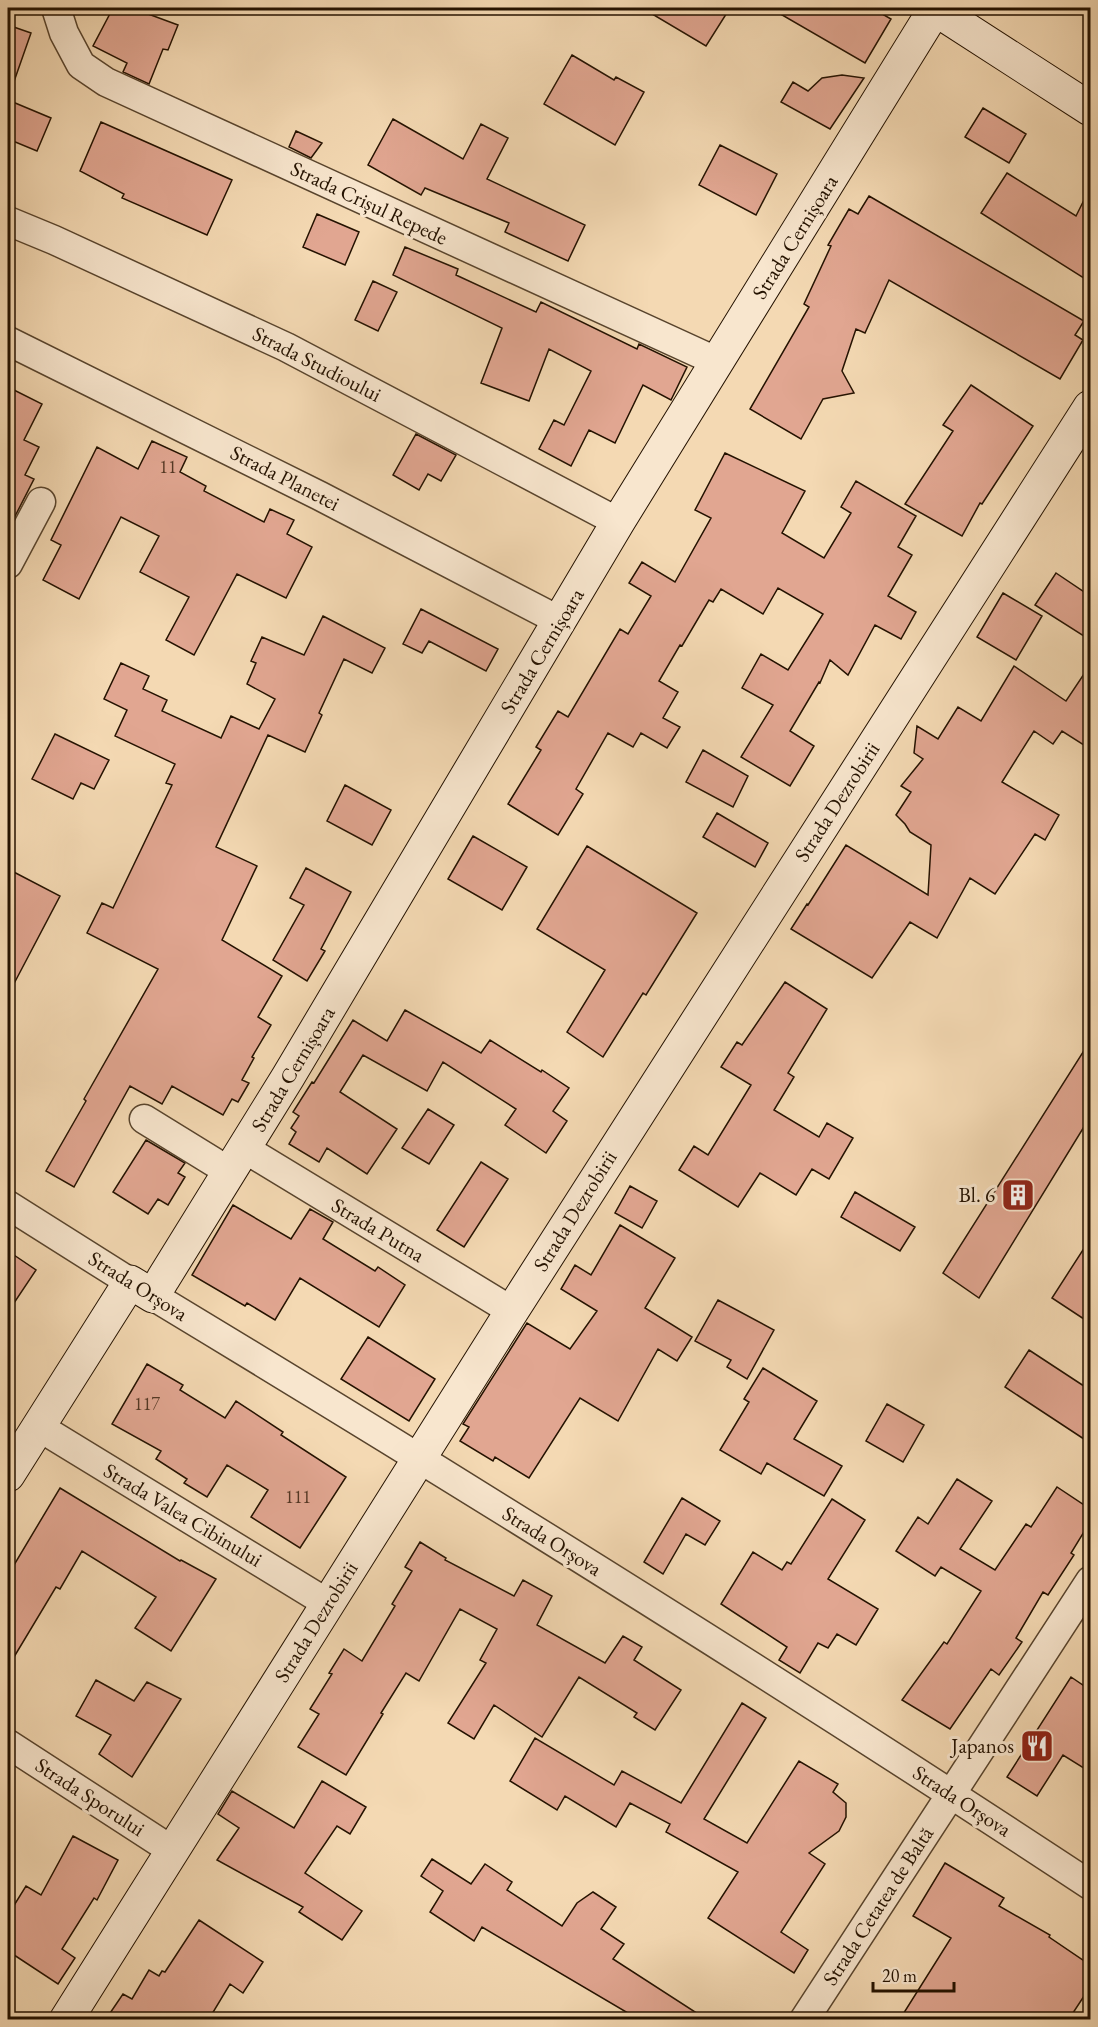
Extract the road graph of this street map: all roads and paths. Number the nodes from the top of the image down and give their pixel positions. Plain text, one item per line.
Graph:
1 (56, 8) edge
2 (934, 8) edge
3 (1090, 109) edge
4 (8, 221) edge
5 (8, 340) edge
6 (718, 362) junction
7 (1090, 407) edge
8 (41, 502) dead end
9 (618, 522) junction
10 (8, 564) edge
11 (560, 621) junction
12 (144, 1119) dead end
13 (237, 1160) junction
14 (8, 1205) edge
15 (141, 1289) junction
16 (512, 1311) junction
17 (39, 1427) junction
18 (419, 1459) junction
19 (8, 1475) edge
20 (1090, 1581) edge
21 (327, 1603) junction
22 (8, 1744) edge
23 (951, 1794) junction
24 (172, 1851) junction
25 (1090, 1885) edge
26 (66, 2019) edge
27 (804, 2019) edge

1 - 6 street, Strada Crișul Repede
2 - 3 street
2 - 6 street, Strada Cernișoara
4 - 9 street, Strada Studioului
5 - 11 street, Strada Planetei
6 - 9 street, Strada Cernișoara
7 - 16 street, Strada Dezrobirii
8 - 10 street
9 - 11 street, Strada Cernișoara
11 - 13 street, Strada Cernișoara
12 - 13 street, Strada Putna
13 - 15 street, Strada Cernișoara
13 - 16 street, Strada Putna
14 - 15 street, Strada Orșova
15 - 17 street, Strada Cernișoara
15 - 18 street, Strada Orșova
16 - 18 street, Strada Dezrobirii
17 - 19 street, Strada Cernișoara
17 - 21 street, Strada Valea Cibinului
18 - 21 street, Strada Dezrobirii
18 - 23 street, Strada Orșova
20 - 23 street, Strada Cetatea de Baltă
21 - 24 street, Strada Dezrobirii
22 - 24 street, Strada Sporului
23 - 25 street, Strada Orșova
23 - 27 street, Strada Cetatea de Baltă
24 - 26 street, Strada Dezrobirii

